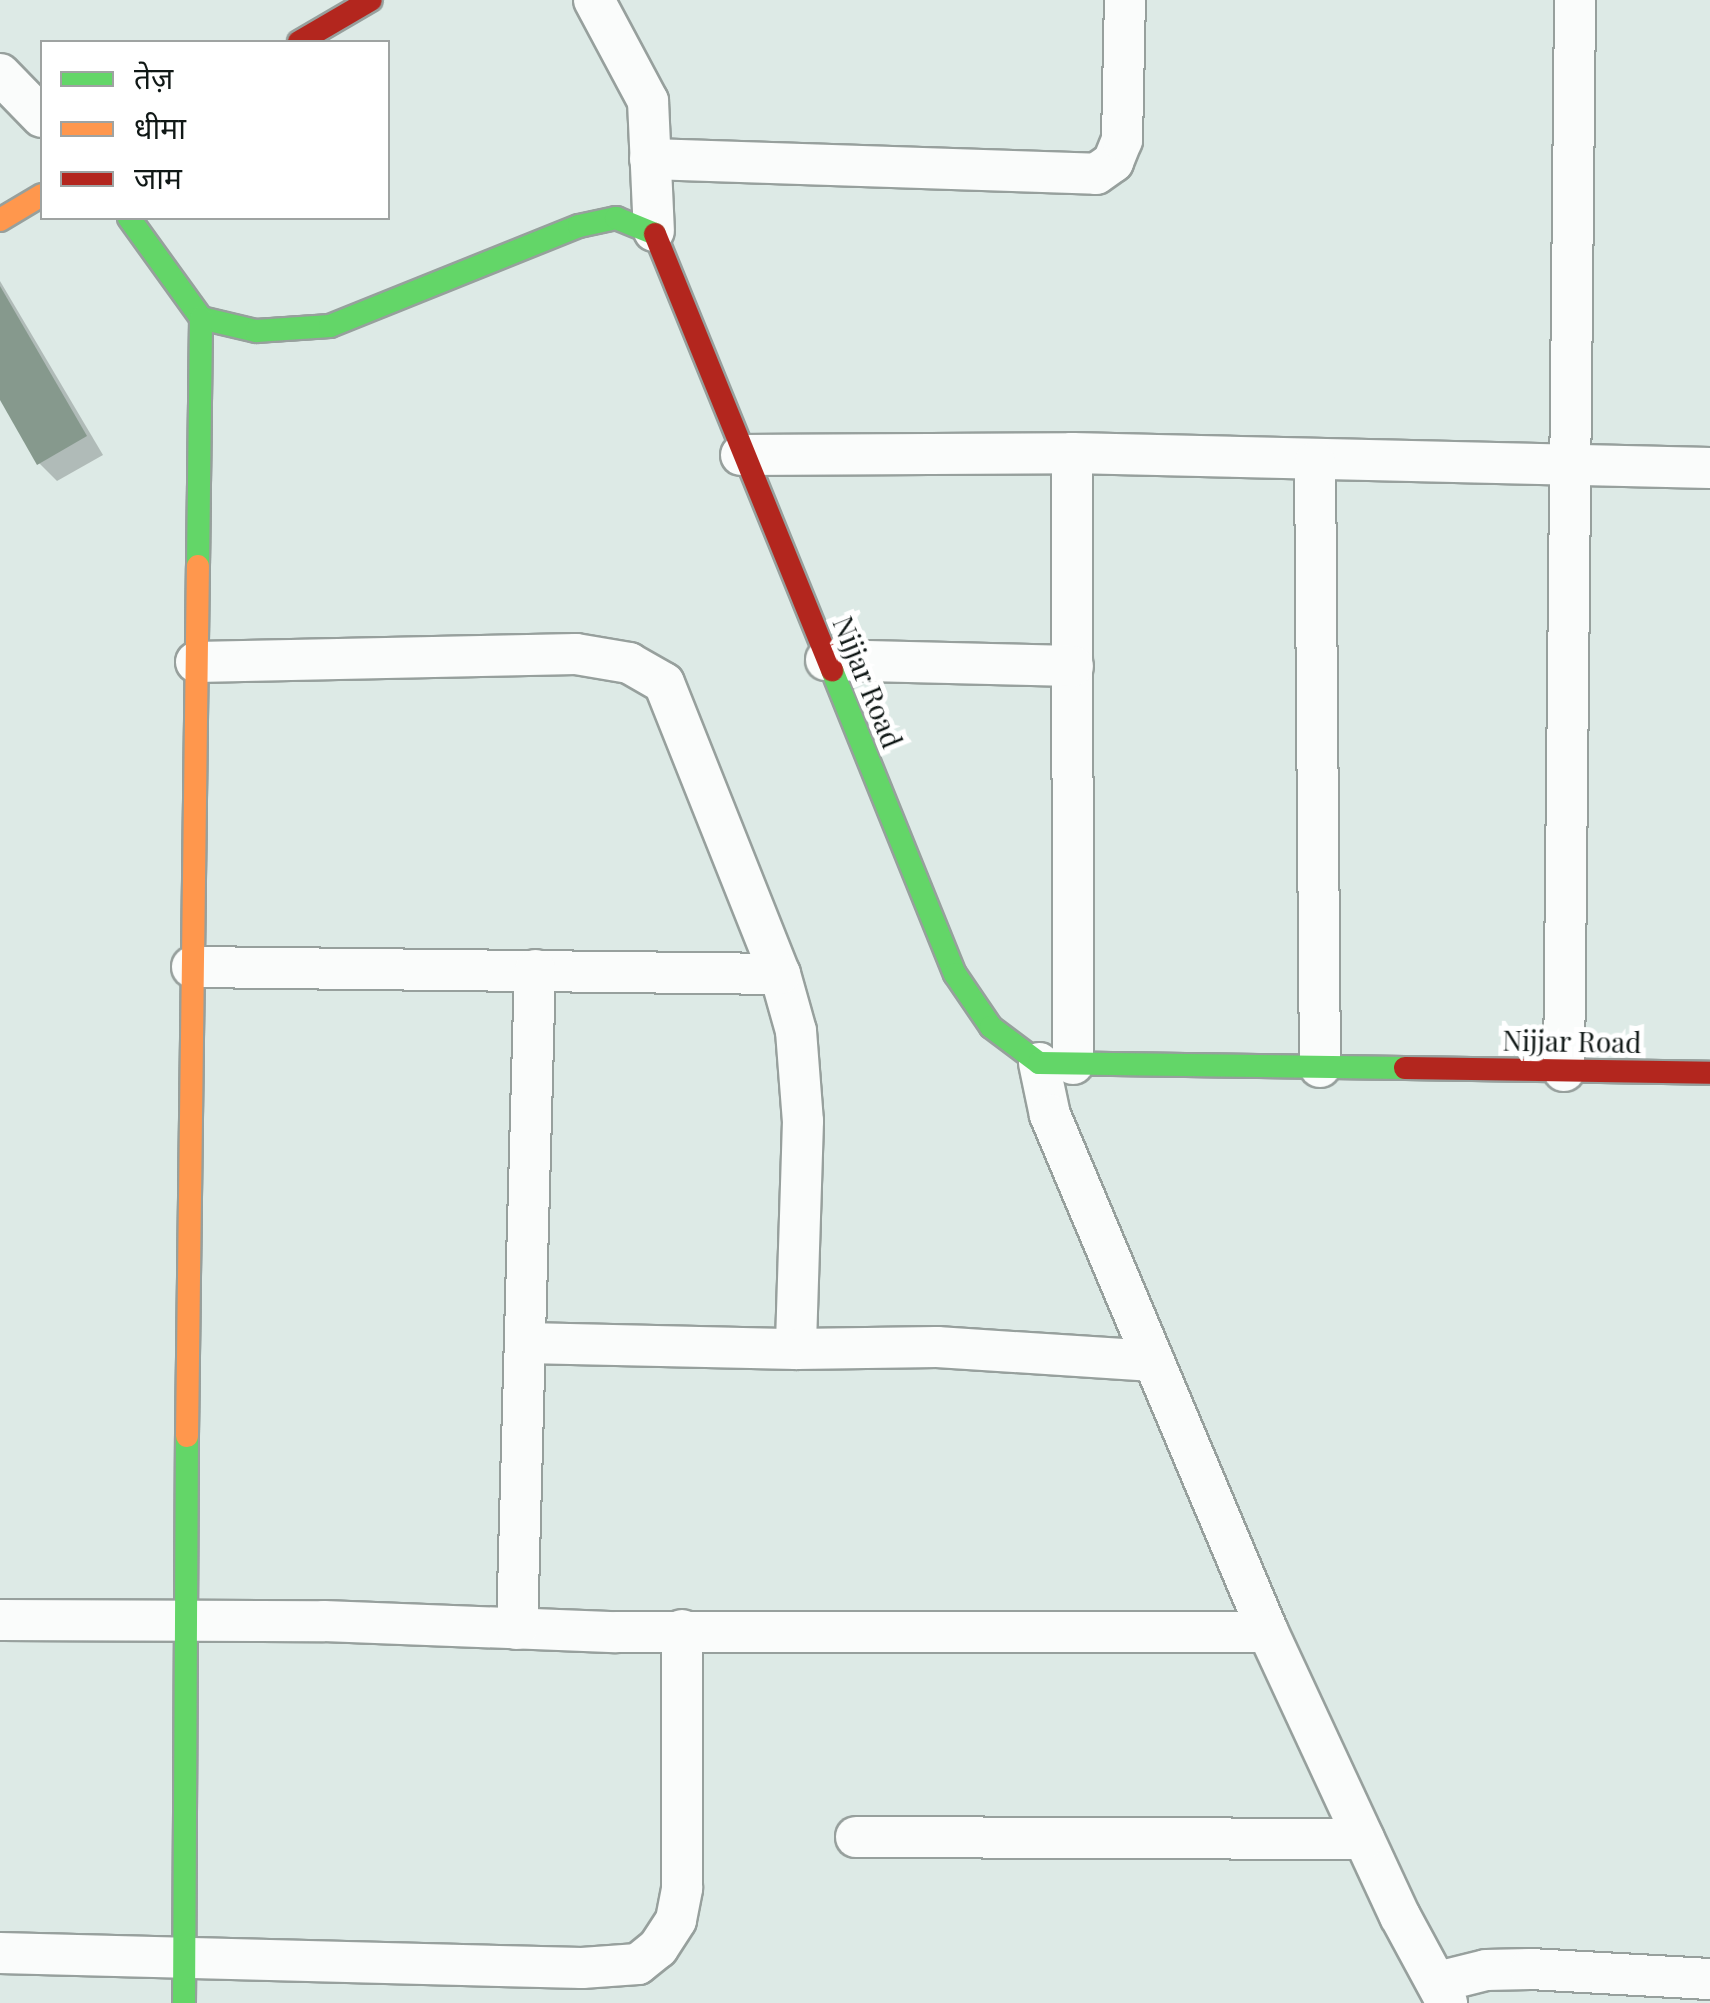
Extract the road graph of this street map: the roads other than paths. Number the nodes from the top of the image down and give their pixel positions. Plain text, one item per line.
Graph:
1 (370, 0) edge
2 (594, 0) edge
3 (1124, 0) edge
4 (1575, 0) edge
5 (303, 40) edge
6 (0, 74) edge
7 (40, 115) edge
8 (650, 159) junction
9 (40, 196) edge
10 (0, 220) edge
11 (130, 220) edge
12 (654, 231) junction
13 (201, 318) junction
14 (1072, 453) junction
15 (741, 455) junction
16 (1314, 462) junction
17 (1570, 466) junction
18 (1710, 468) edge
19 (826, 660) junction
20 (196, 662) junction
21 (1073, 666) junction
22 (192, 966) junction
23 (535, 970) junction
24 (780, 974) junction
25 (1056, 1064) junction
26 (1320, 1067) junction
27 (1564, 1071) junction
28 (1710, 1073) edge
29 (526, 1343) junction
30 (796, 1349) junction
31 (1154, 1361) junction
32 (0, 1620) edge
33 (186, 1621) junction
34 (517, 1628) junction
35 (682, 1630) junction
36 (1268, 1632) junction
37 (856, 1837) dead end
38 (1364, 1839) junction
39 (0, 1954) edge
40 (184, 1957) junction
41 (1710, 1979) edge
42 (1442, 1993) edge
43 (184, 2003) edge

1 - 5 street
2 - 8 street
3 - 8 street
4 - 17 street
6 - 7 street
8 - 12 street
9 - 10 street
11 - 13 street
12 - 13 street
12 - 15 street, Nijjar Road
13 - 20 street
14 - 15 street
14 - 16 street
14 - 21 street
15 - 19 street, Nijjar Road
16 - 17 street
16 - 26 street
17 - 18 street
17 - 27 street
19 - 21 street
19 - 25 street, Nijjar Road
20 - 22 street
20 - 24 street
21 - 25 street
22 - 23 street
22 - 33 street
23 - 24 street
23 - 29 street
24 - 30 street
25 - 26 street, Nijjar Road
25 - 31 street
26 - 27 street, Nijjar Road
27 - 28 street, Nijjar Road
29 - 30 street
29 - 34 street
30 - 31 street
31 - 36 street
32 - 33 street
33 - 34 street
33 - 40 street
34 - 35 street
35 - 36 street
35 - 40 street
36 - 38 street
37 - 38 street
38 - 42 street
39 - 40 street
40 - 43 street
41 - 42 street

